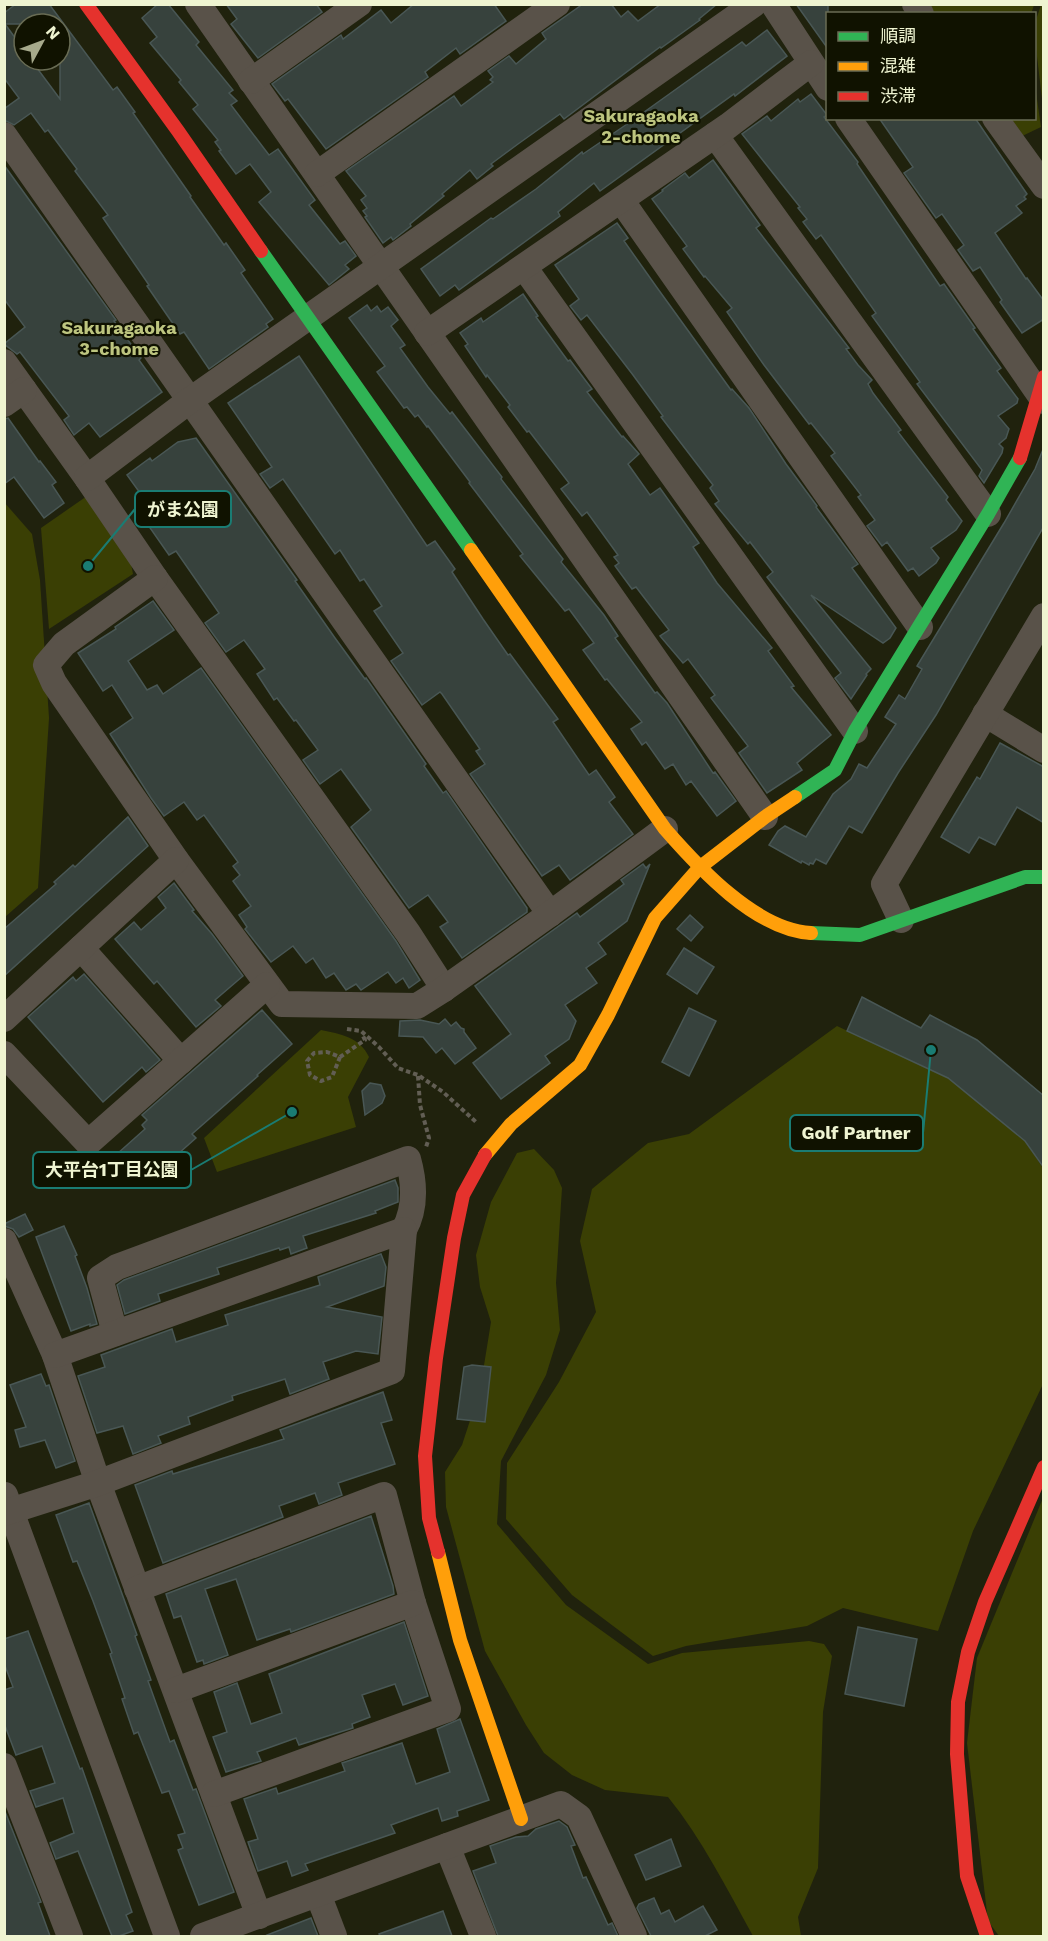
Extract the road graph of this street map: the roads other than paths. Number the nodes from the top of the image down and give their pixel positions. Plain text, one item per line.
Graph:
1 (86, 4) edge
2 (198, 4) edge
3 (358, 4) edge
4 (557, 4) edge
5 (754, 4) edge
6 (773, 4) edge
7 (810, 63) junction
8 (251, 81) junction
9 (826, 85) edge
10 (849, 120) edge
11 (996, 120) edge
12 (4, 135) edge
13 (715, 135) junction
14 (317, 174) junction
15 (1044, 186) edge
16 (621, 200) junction
17 (381, 266) junction
18 (524, 267) junction
19 (307, 318) junction
20 (427, 333) junction
21 (4, 362) edge
22 (1042, 391) edge
23 (14, 397) edge
24 (189, 401) junction
25 (87, 478) junction
26 (988, 514) junction
27 (155, 578) junction
28 (1044, 616) edge
29 (920, 627) junction
30 (985, 714) junction
31 (855, 731) junction
32 (1044, 750) edge
33 (765, 817) junction
34 (665, 829) junction
35 (176, 860) junction
36 (699, 868) junction
37 (1044, 877) edge
38 (550, 914) junction
39 (901, 920) junction
40 (81, 948) junction
41 (267, 985) junction
42 (444, 989) junction
43 (4, 1019) edge
44 (4, 1054) edge
45 (181, 1061) junction
46 (404, 1230) junction
47 (4, 1241) edge
48 (115, 1333) junction
49 (55, 1354) junction
50 (1044, 1467) edge
51 (98, 1483) junction
52 (6, 1506) edge
53 (137, 1588) junction
54 (413, 1603) junction
55 (176, 1690) junction
56 (4, 1766) edge
57 (214, 1794) junction
58 (520, 1819) junction
59 (447, 1846) junction
60 (318, 1894) junction
61 (260, 1916) junction
62 (70, 1936) edge
63 (167, 1936) edge
64 (203, 1936) edge
65 (334, 1936) edge
66 (483, 1936) edge
67 (634, 1936) edge
68 (987, 1936) edge

1 - 19 street
2 - 8 street
3 - 8 street
4 - 14 street
5 - 17 street
6 - 7 street
7 - 9 street
7 - 13 street
8 - 14 street
10 - 22 street
11 - 15 street
12 - 24 street
13 - 16 street
13 - 26 street
14 - 17 street
16 - 18 street
16 - 29 street
17 - 19 street
17 - 20 street
18 - 20 street
18 - 31 street
19 - 24 street
19 - 34 street
20 - 33 street
21 - 23 street
22 - 26 street
23 - 25 street
24 - 25 street
24 - 38 street
25 - 27 street
26 - 29 street
27 - 35 street
27 - 42 street
28 - 30 street
29 - 31 street
30 - 32 street
30 - 39 street
31 - 33 street
33 - 36 street
34 - 36 street
34 - 38 street
35 - 40 street
35 - 41 street
36 - 39 street
36 - 58 street
37 - 39 street
38 - 42 street
40 - 43 street
40 - 45 street
41 - 42 street
41 - 45 street
44 - 45 street
46 - 48 street
46 - 48 street
46 - 51 street
47 - 49 street
48 - 49 street
49 - 51 street
50 - 68 street
51 - 52 street
51 - 53 street
52 - 63 street
53 - 54 street
53 - 55 street
54 - 55 street
54 - 57 street
55 - 57 street
56 - 62 street
57 - 61 street
58 - 59 street
58 - 67 street
59 - 60 street
59 - 66 street
60 - 61 street
60 - 65 street
61 - 64 street

